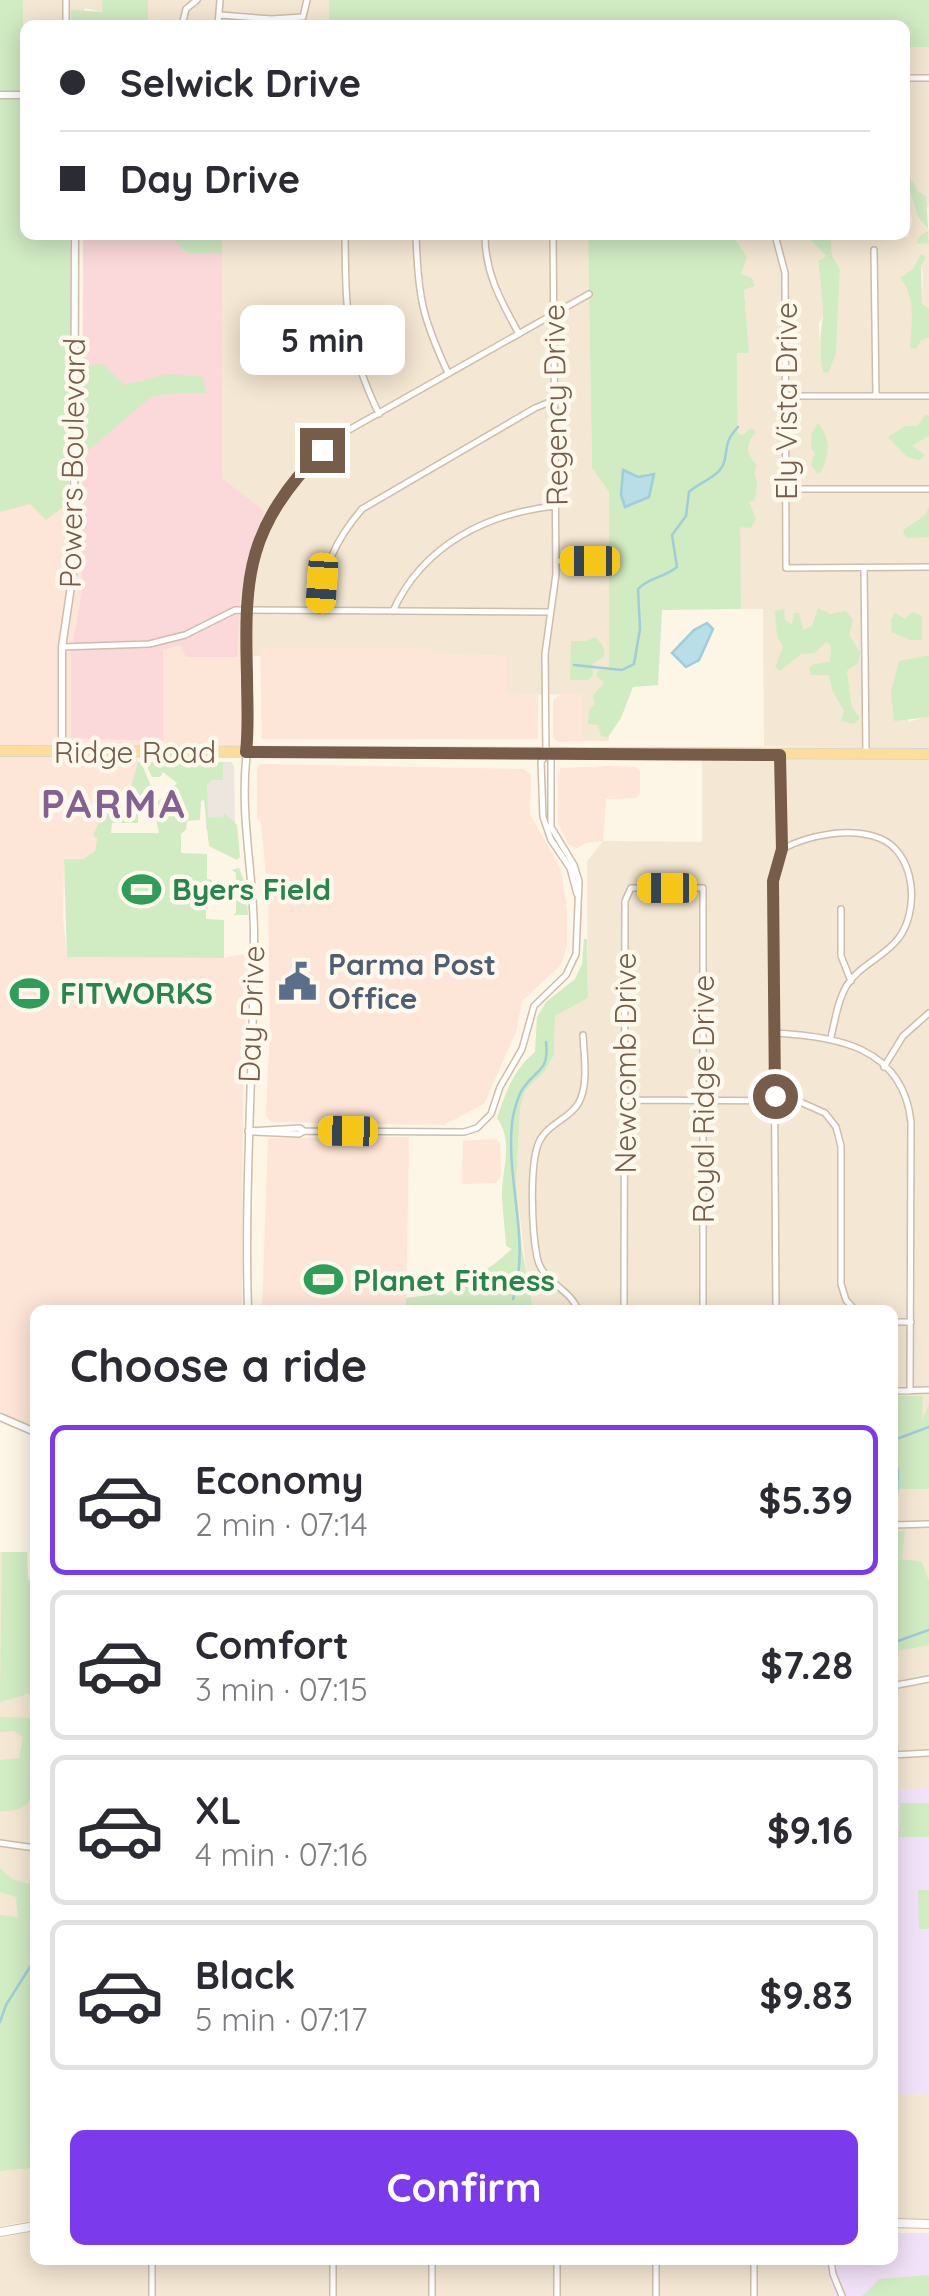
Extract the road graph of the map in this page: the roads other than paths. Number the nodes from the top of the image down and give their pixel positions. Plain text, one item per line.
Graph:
1 (197, 0) edge
2 (220, 0) edge
3 (307, 0) edge
4 (220, 15) junction
5 (183, 20) edge
6 (219, 20) edge
7 (75, 240) edge
8 (344, 240) edge
9 (416, 240) edge
10 (485, 240) edge
11 (553, 240) edge
12 (777, 240) edge
13 (874, 250) dead end
14 (589, 294) dead end
15 (554, 314) junction
16 (519, 334) junction
17 (448, 373) junction
18 (786, 396) junction
19 (876, 396) junction
20 (929, 396) edge
21 (555, 400) junction
22 (379, 414) junction
23 (786, 490) junction
24 (929, 490) edge
25 (556, 506) junction
26 (556, 561) junction
27 (590, 561) dead end
28 (864, 568) junction
29 (929, 568) edge
30 (246, 610) junction
31 (320, 610) junction
32 (393, 611) junction
33 (550, 612) junction
34 (62, 647) junction
35 (0, 751) edge
36 (62, 751) junction
37 (246, 752) junction
38 (546, 754) junction
39 (866, 754) junction
40 (929, 754) edge
41 (780, 755) junction
42 (782, 849) junction
43 (702, 888) joint
44 (841, 909) dead end
45 (851, 980) junction
46 (929, 1013) edge
47 (775, 1033) junction
48 (584, 1035) dead end
49 (831, 1037) junction
50 (884, 1067) junction
51 (626, 1100) junction
52 (702, 1100) junction
53 (775, 1101) junction
54 (248, 1130) junction
55 (846, 1300) junction
56 (248, 1305) edge
57 (576, 1305) edge
58 (624, 1305) edge
59 (703, 1305) edge
60 (776, 1305) edge
61 (844, 1305) edge
62 (850, 1305) edge
63 (898, 1322) edge
64 (912, 1322) junction
65 (929, 1390) edge
66 (898, 1391) edge
67 (910, 1391) junction
68 (0, 1416) edge
69 (30, 1430) edge
70 (898, 1524) edge
71 (929, 1524) edge
72 (929, 1679) edge
73 (898, 1685) edge
74 (929, 1753) edge
75 (898, 1755) edge
76 (0, 1844) edge
77 (30, 1847) edge
78 (898, 2223) edge
79 (929, 2224) edge
80 (30, 2227) edge
81 (0, 2232) edge
82 (152, 2265) edge
83 (333, 2265) edge
84 (432, 2265) edge
85 (557, 2265) edge
86 (656, 2265) edge
87 (754, 2265) edge
88 (832, 2265) edge
89 (152, 2296) edge
90 (333, 2296) edge
91 (432, 2296) edge
92 (557, 2296) edge
93 (656, 2296) edge
94 (754, 2296) edge
95 (842, 2296) edge

1 - 5 street
2 - 4 street
3 - 4 street
4 - 6 street
7 - 34 street, Powers Boulevard
8 - 22 street
9 - 17 street
10 - 16 street
11 - 15 street, Regency Drive
12 - 18 street, Ely Vista Drive
13 - 19 street
14 - 15 street, Day Drive
15 - 16 street, Day Drive
15 - 21 street, Regency Drive
16 - 17 street, Day Drive
17 - 22 street, Day Drive
18 - 19 street
18 - 23 street, Ely Vista Drive
19 - 20 street
21 - 25 street, Regency Drive
21 - 31 street
22 - 30 street, Day Drive
23 - 24 street
23 - 28 street, Ely Vista Drive
25 - 26 street, Regency Drive
25 - 32 street
26 - 27 street
26 - 33 street, Regency Drive
28 - 29 street
28 - 39 street
30 - 31 street
30 - 34 street
30 - 37 street, Day Drive
31 - 32 street
32 - 33 street
33 - 38 street, Regency Drive
34 - 36 street, Powers Boulevard
35 - 36 main road, Ridge Road
36 - 37 main road, Ridge Road
37 - 38 main road, Ridge Road
37 - 54 street, Day Drive
38 - 41 main road, Ridge Road
38 - 54 street, Regency Drive
39 - 40 main road, Ridge Road
39 - 41 main road, Ridge Road
41 - 42 street
42 - 45 street
42 - 47 street
43 - 51 street, Newcomb Drive
43 - 52 street, Royal Ridge Drive
44 - 45 street
45 - 49 street
46 - 50 street
47 - 49 street
47 - 53 street
48 - 57 street
49 - 50 street
50 - 64 street
51 - 52 street
51 - 58 street, Newcomb Drive
52 - 53 street
52 - 59 street, Royal Ridge Drive
53 - 55 street
53 - 60 street
54 - 56 street, Day Drive
55 - 61 street
55 - 62 street
63 - 64 street
64 - 67 street
65 - 67 street
66 - 67 street
68 - 69 street
70 - 71 street
72 - 73 street
74 - 75 street
76 - 77 street
78 - 79 main road
80 - 81 main road
82 - 89 street
83 - 90 street
84 - 91 street
85 - 92 street
86 - 93 street
87 - 94 street
88 - 95 street

